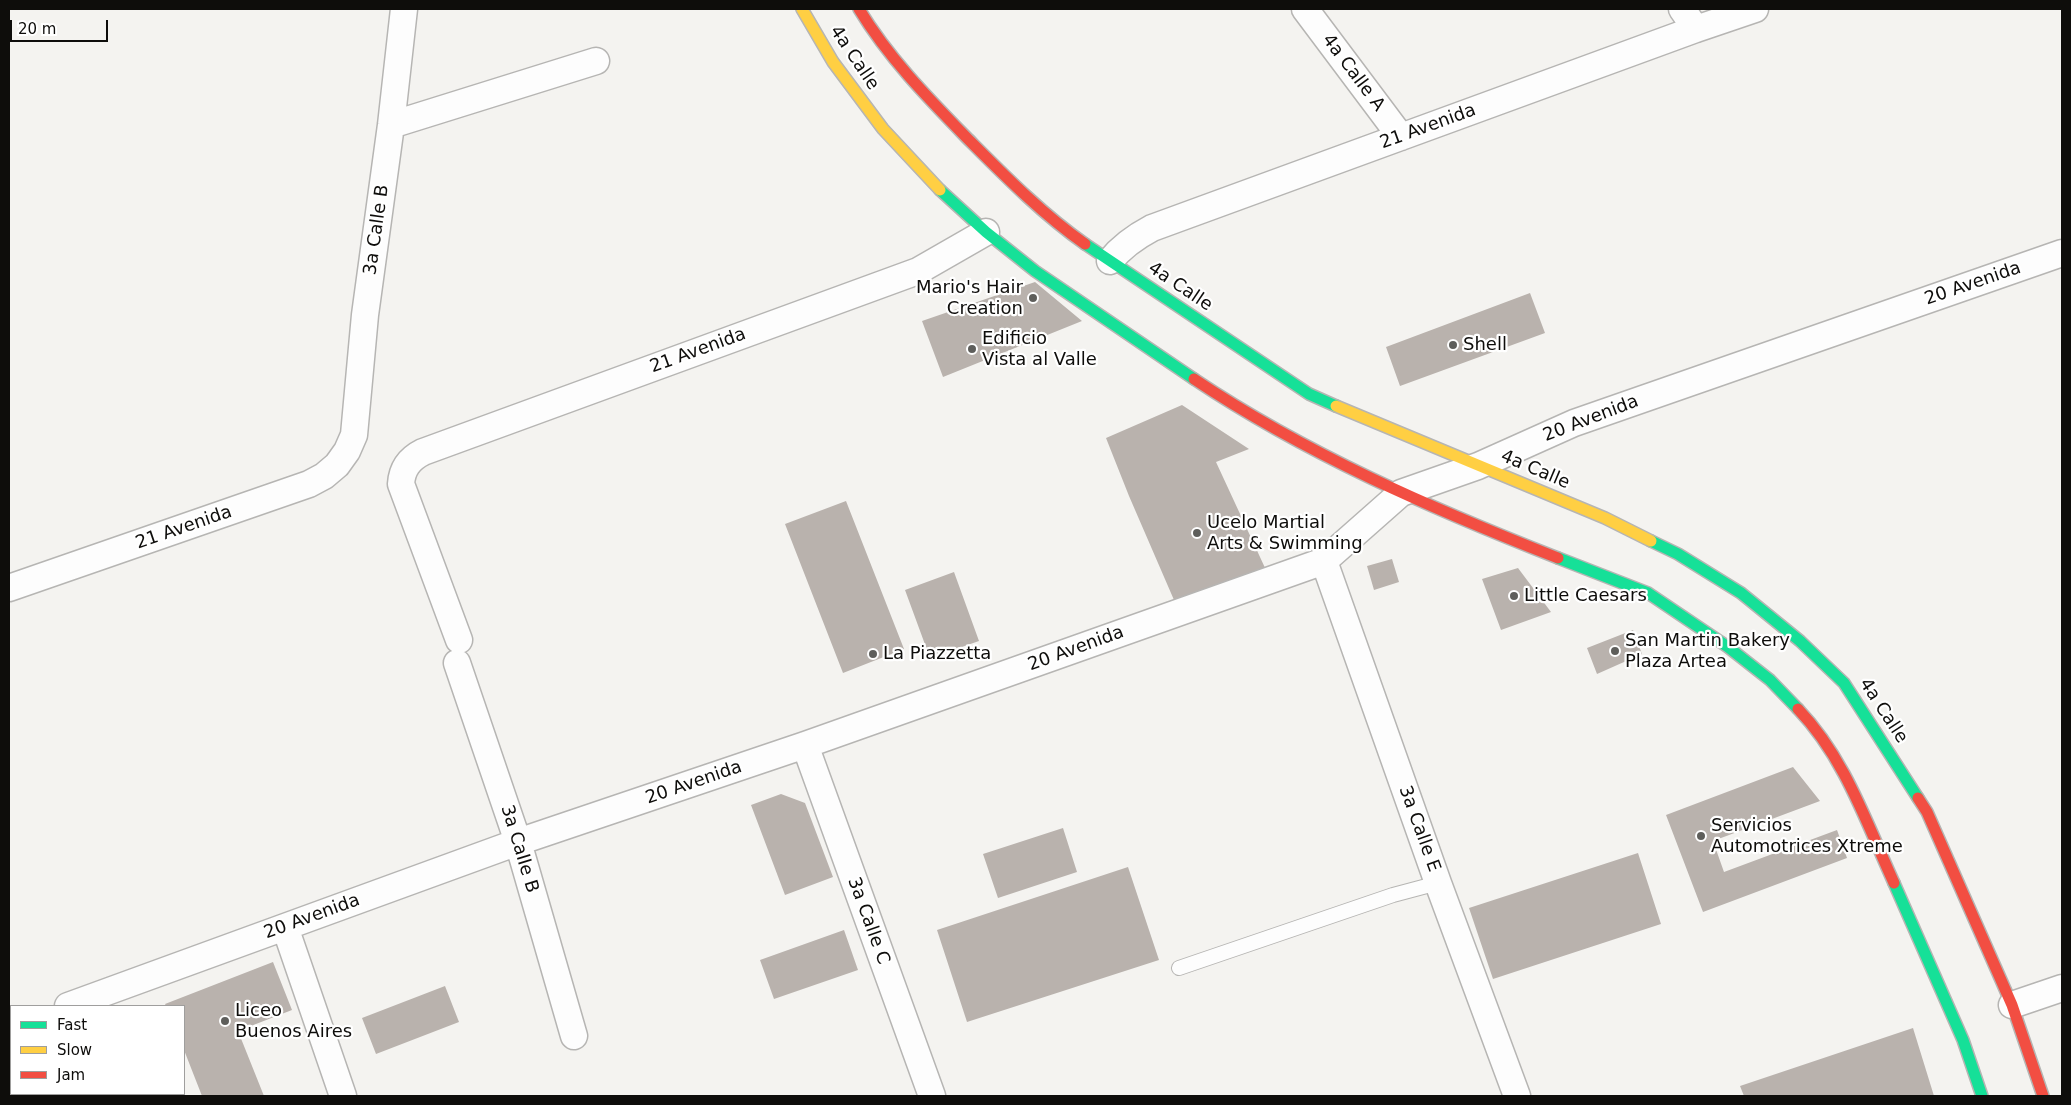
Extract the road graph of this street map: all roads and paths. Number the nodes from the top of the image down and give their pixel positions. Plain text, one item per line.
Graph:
1 (404, 9) edge
2 (802, 9) edge
3 (859, 9) edge
4 (1306, 9) edge
5 (1755, 9) edge
6 (1689, 19) edge
7 (596, 61) dead end
8 (392, 125) junction
9 (1401, 137) junction
10 (986, 232) junction
11 (2062, 252) edge
12 (1110, 261) junction
13 (347, 451) joint
14 (407, 464) joint
15 (1478, 466) junction
16 (1400, 493) junction
17 (1324, 561) junction
18 (9, 588) edge
19 (805, 745) junction
20 (518, 842) junction
21 (1438, 883) junction
22 (284, 927) junction
23 (1179, 968) dead end
24 (2062, 988) edge
25 (71, 1005) edge
26 (2012, 1005) junction
27 (574, 1036) dead end
28 (343, 1096) edge
29 (932, 1096) edge
30 (1517, 1096) edge
31 (1982, 1096) edge
32 (2043, 1096) edge

1 - 8 street, 3a Calle B
2 - 10 main road, 4a Calle
3 - 12 main road, 4a Calle
4 - 9 street, 4a Calle A
5 - 6 street, 21 Avenida
6 - 9 street, 21 Avenida
7 - 8 street
8 - 13 street, 3a Calle B
9 - 12 street, 21 Avenida
10 - 14 street, 21 Avenida
10 - 16 main road, 4a Calle
11 - 15 street, 20 Avenida
12 - 15 main road, 4a Calle
13 - 18 street, 21 Avenida
14 - 20 street, 3a Calle B
15 - 16 street, 20 Avenida
15 - 26 main road, 4a Calle
16 - 17 street, 20 Avenida
16 - 31 main road, 4a Calle
17 - 19 street, 20 Avenida
17 - 21 street, 3a Calle E
19 - 20 street, 20 Avenida
19 - 29 street, 3a Calle C
20 - 22 street, 20 Avenida
20 - 27 street, 3a Calle B
21 - 23 lane
21 - 30 street, 3a Calle E
22 - 25 street, 20 Avenida
22 - 28 street
24 - 26 street
26 - 32 main road, 4a Calle

